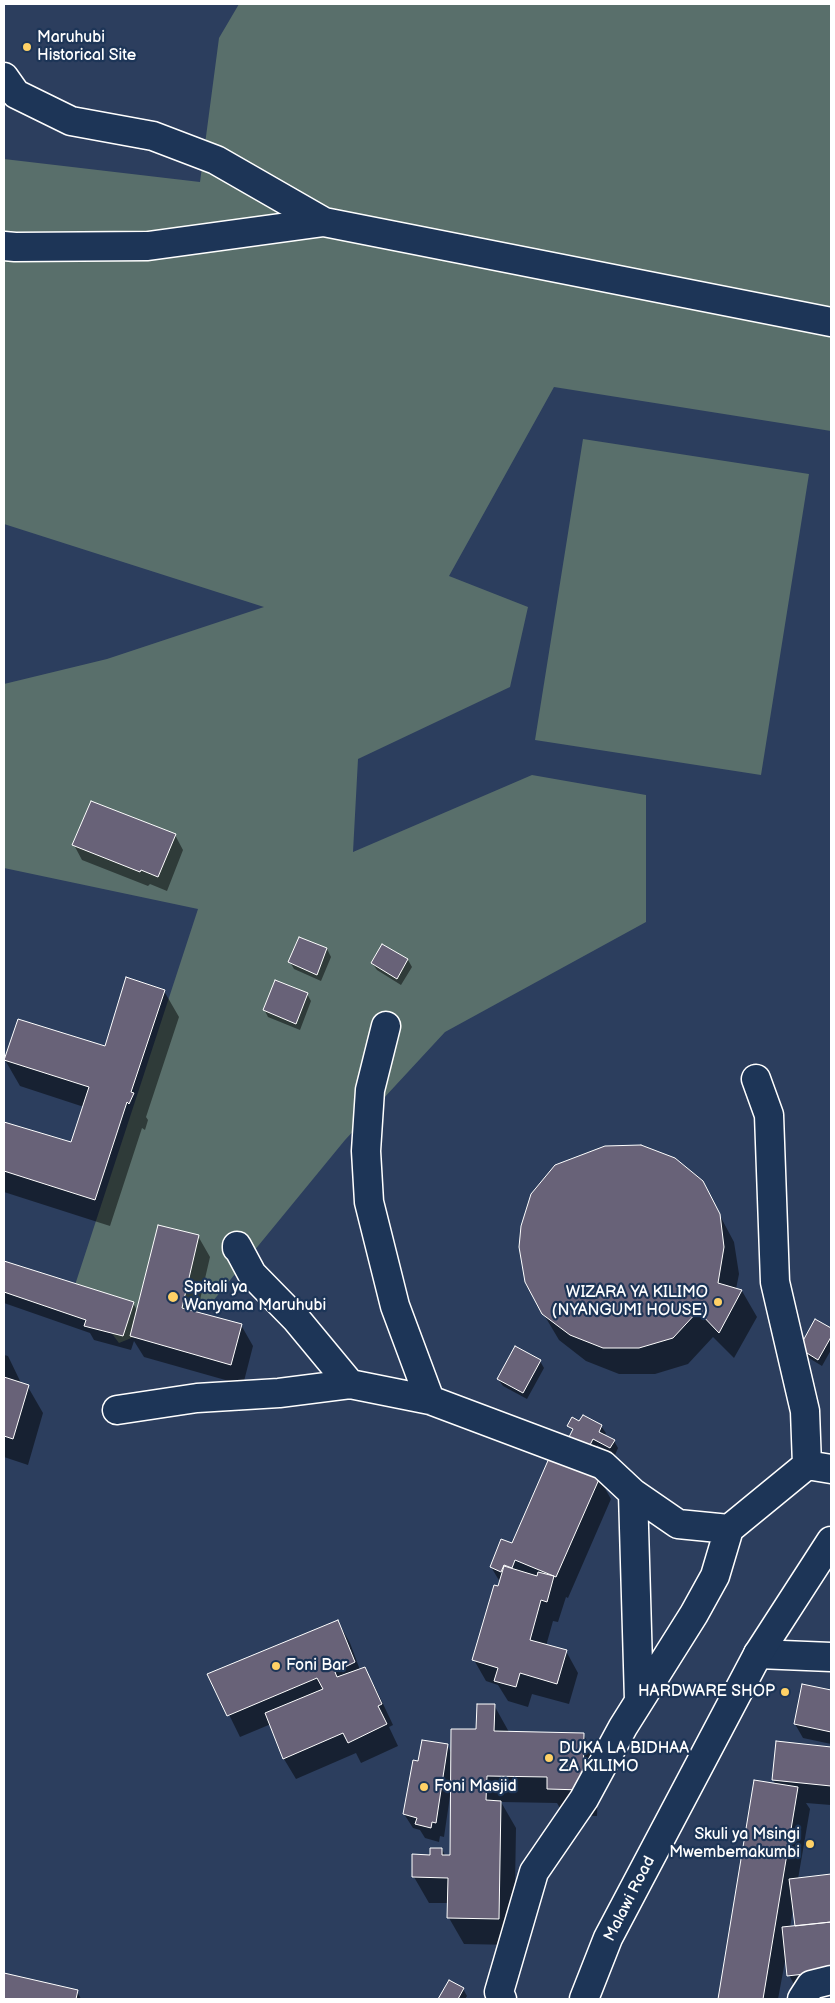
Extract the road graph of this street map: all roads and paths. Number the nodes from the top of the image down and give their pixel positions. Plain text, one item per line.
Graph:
1 (4, 77) edge
2 (324, 222) junction
3 (4, 246) edge
4 (831, 322) edge
5 (386, 1026) dead end
6 (756, 1079) dead end
7 (237, 1248) dead end
8 (350, 1384) junction
9 (430, 1400) junction
10 (117, 1410) dead end
11 (819, 1467) edge
12 (633, 1493) junction
13 (729, 1529) junction
14 (831, 1541) edge
15 (758, 1654) junction
16 (831, 1657) edge
17 (639, 1700) junction
18 (831, 1980) edge
19 (502, 1999) edge
20 (584, 1999) edge
21 (802, 1999) edge

1 - 2 main road
2 - 3 main road
2 - 4 main road
5 - 9 main road
6 - 11 main road
7 - 8 main road
8 - 9 main road
8 - 10 main road
9 - 12 main road
11 - 13 main road
12 - 13 main road
12 - 17 main road
13 - 17 main road
14 - 15 main road, Malawi Road
15 - 16 main road
15 - 20 main road, Malawi Road
17 - 19 main road
18 - 21 main road

